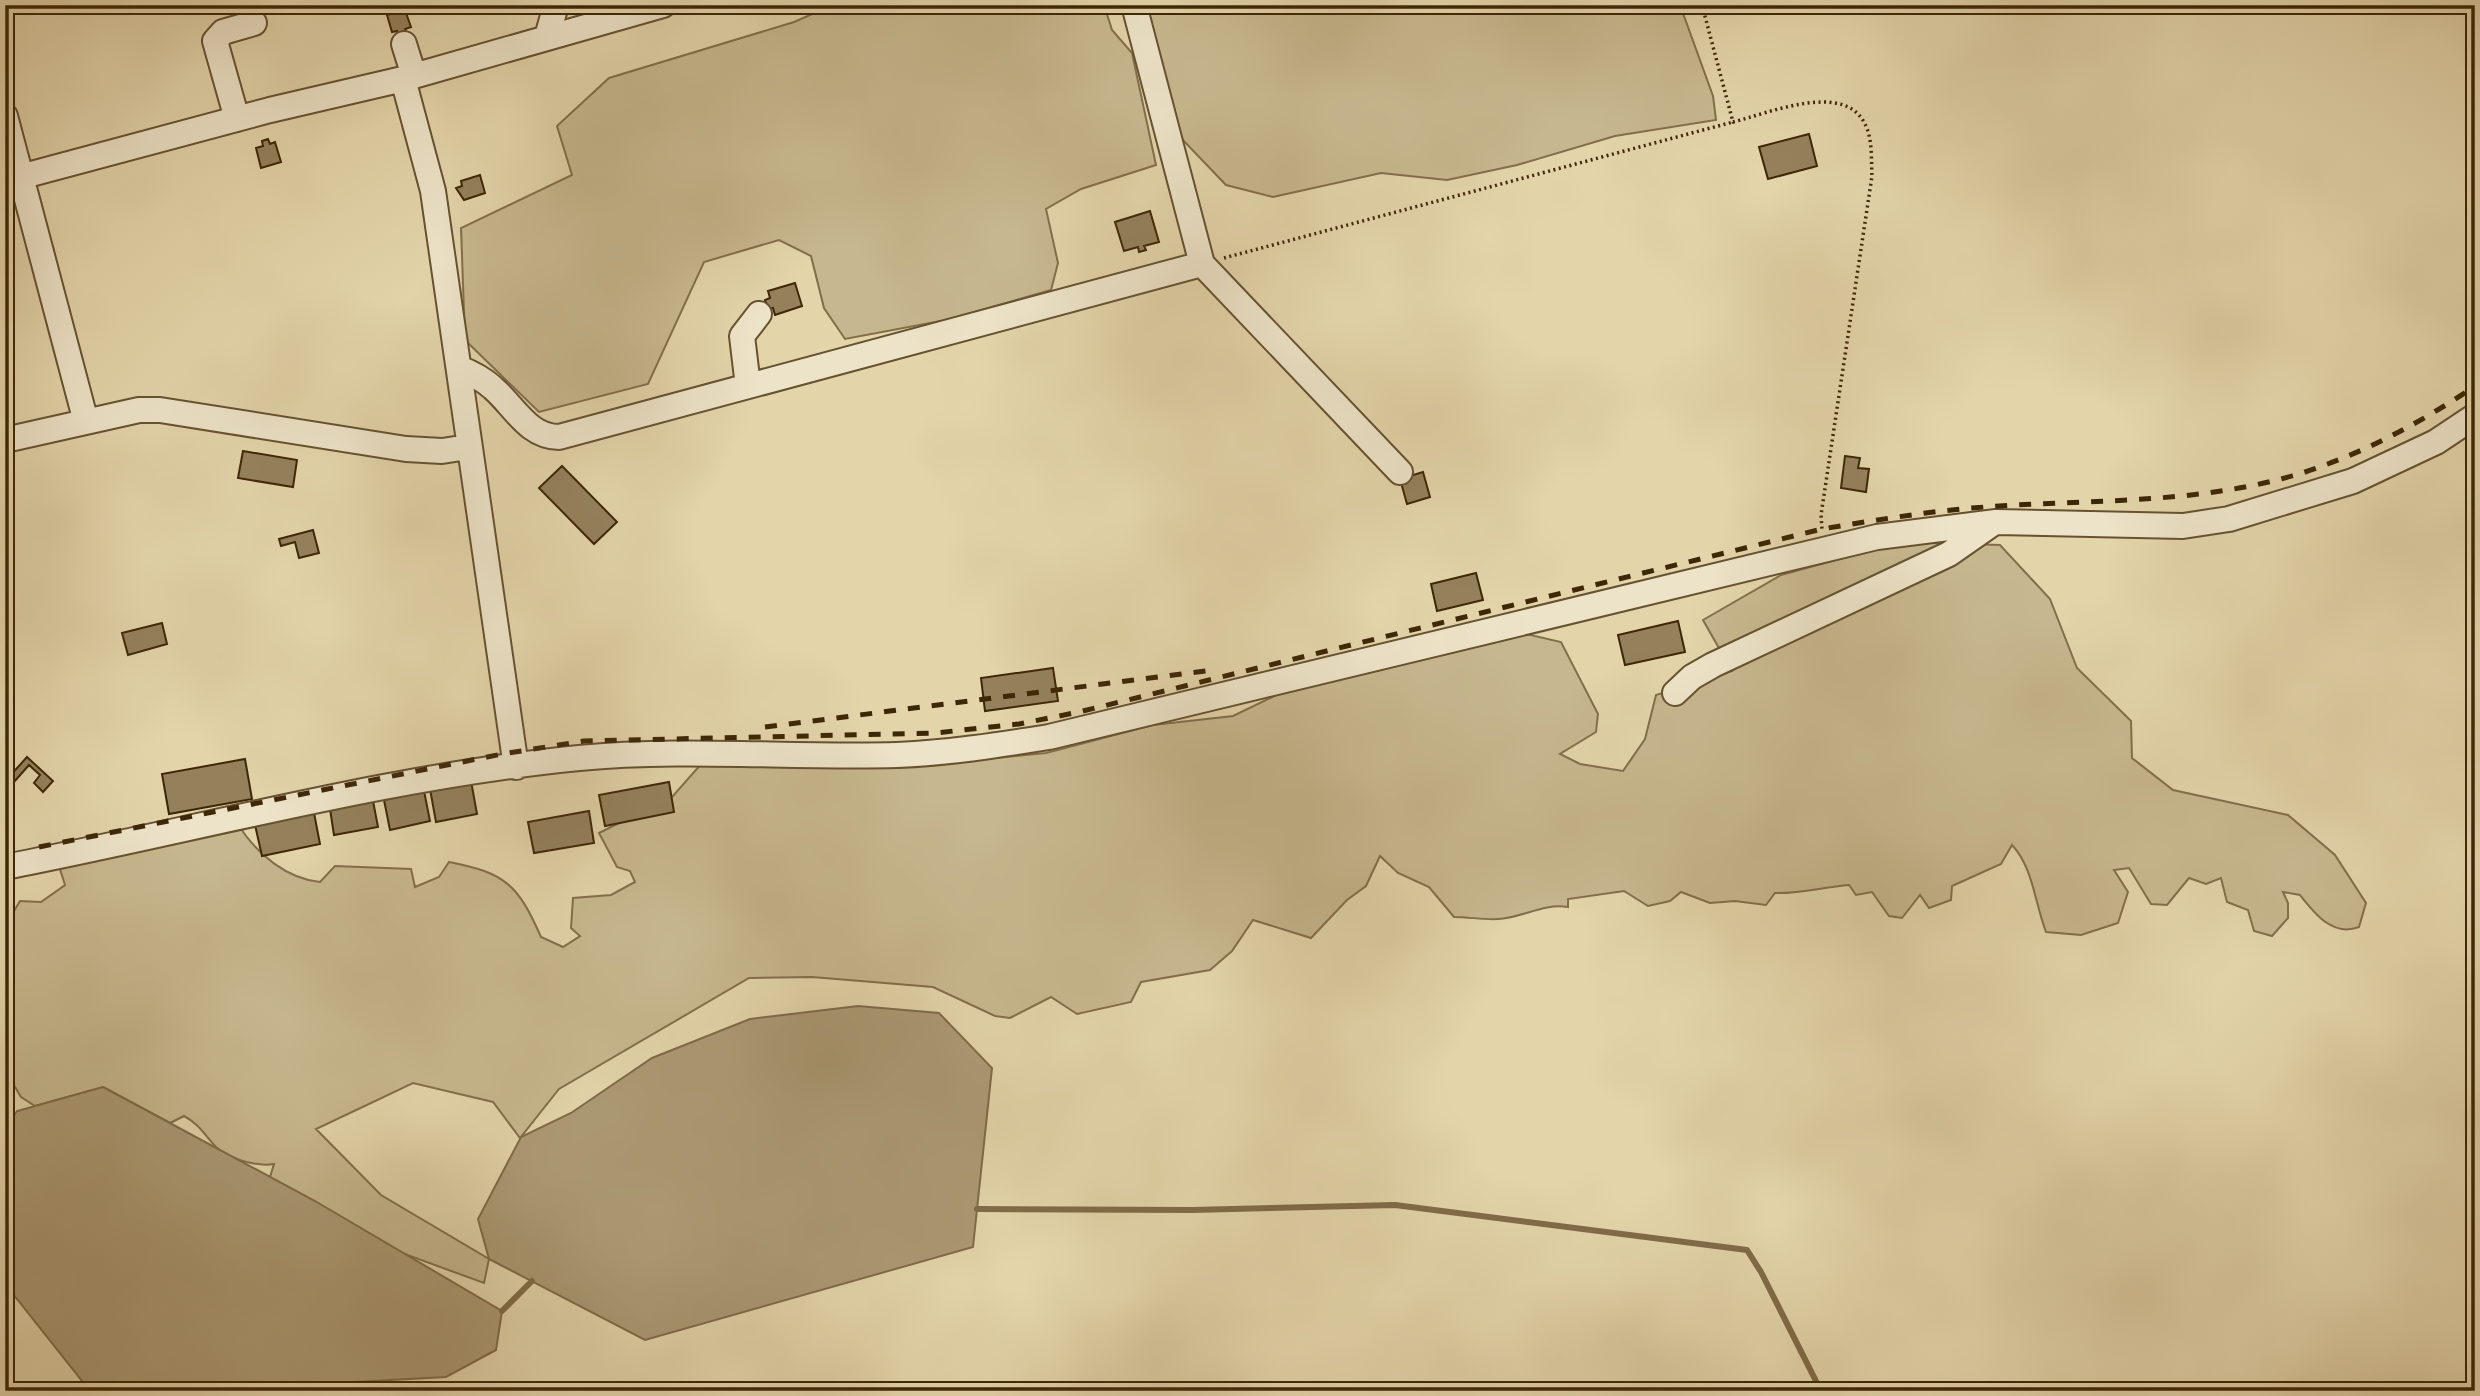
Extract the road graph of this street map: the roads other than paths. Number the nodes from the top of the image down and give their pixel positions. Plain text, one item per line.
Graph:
1 (556, 5) edge
2 (663, 5) edge
3 (1134, 5) edge
4 (254, 23) dead end
5 (547, 37) junction
6 (404, 44) dead end
7 (408, 78) junction
8 (5, 116) edge
9 (237, 119) junction
10 (13, 179) edge
11 (1202, 264) junction
12 (759, 314) dead end
13 (459, 368) junction
14 (748, 386) junction
15 (2475, 416) edge
16 (86, 422) junction
17 (5, 440) edge
18 (468, 447) junction
19 (1400, 472) dead end
20 (1996, 522) junction
21 (1675, 693) dead end
22 (516, 766) junction
23 (5, 867) edge

1 - 5 lane
2 - 5 lane
3 - 11 lane
4 - 9 lane
5 - 7 lane
6 - 7 lane
7 - 9 lane
7 - 13 lane
8 - 10 lane
9 - 10 lane
10 - 16 lane
11 - 14 lane
11 - 19 lane
12 - 14 lane
13 - 14 lane
13 - 18 lane
15 - 20 lane
16 - 17 lane
16 - 18 lane
18 - 22 lane
20 - 21 lane
20 - 22 lane
22 - 23 lane

